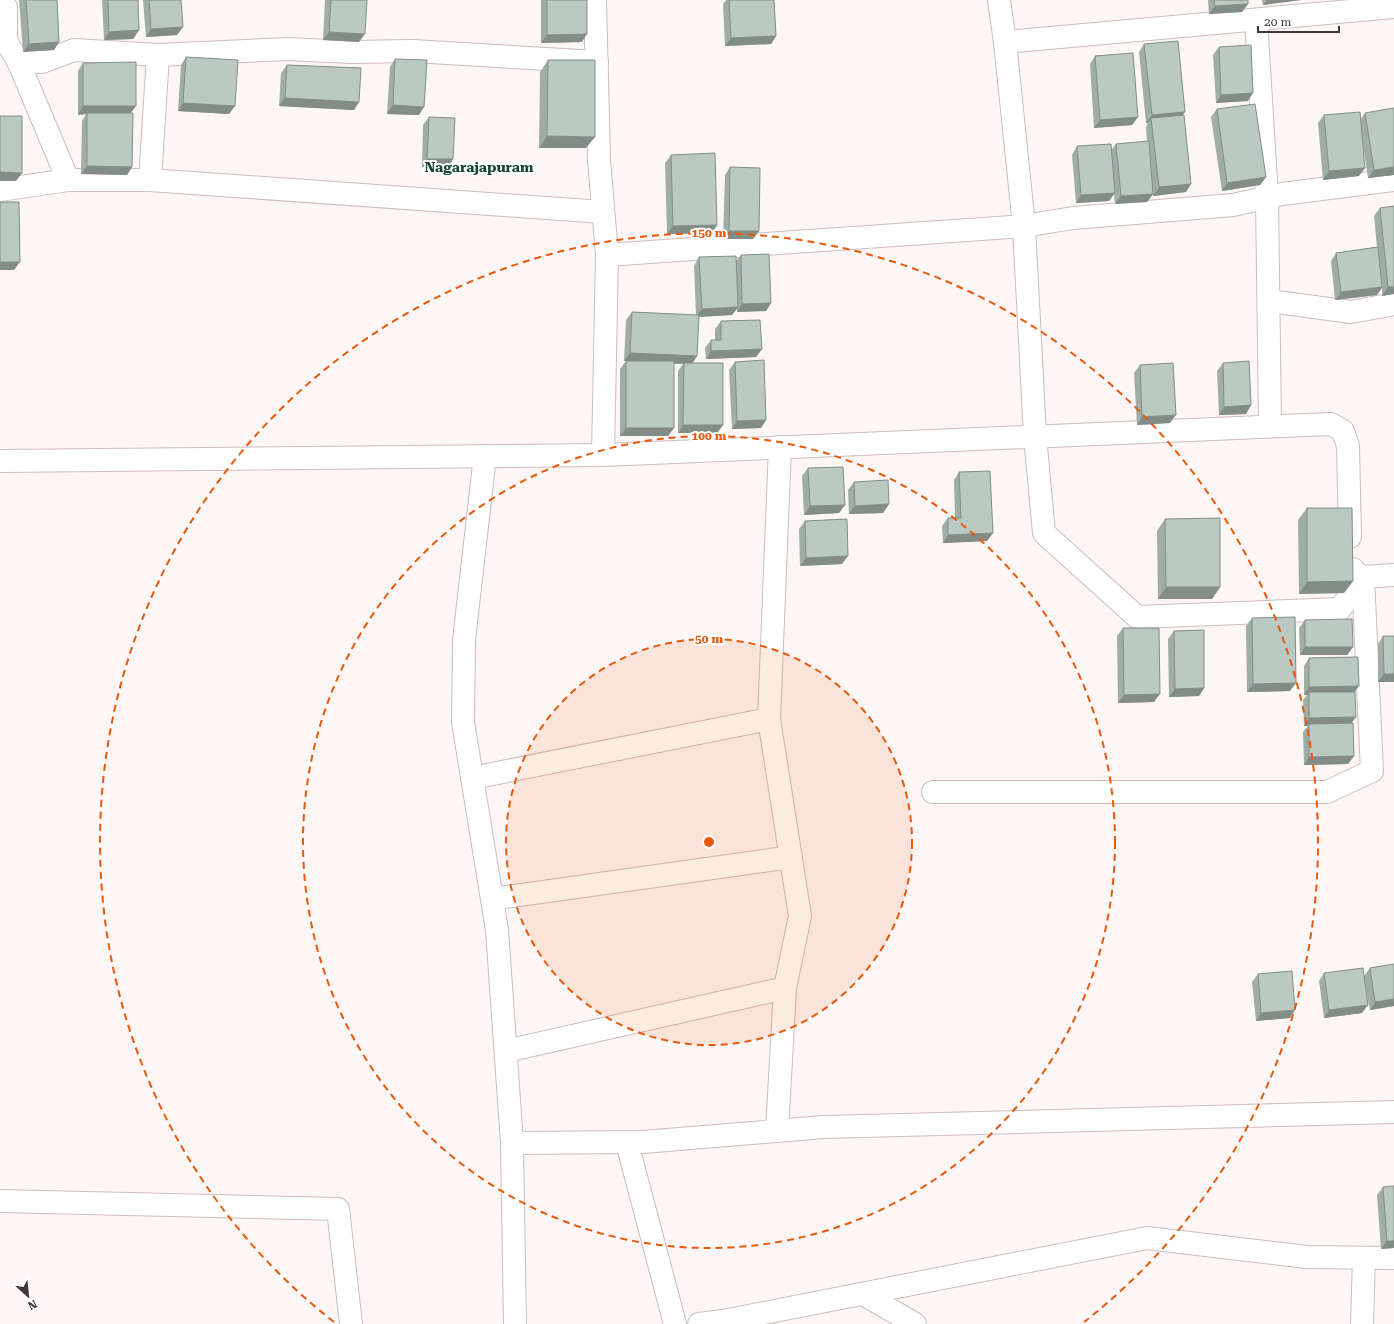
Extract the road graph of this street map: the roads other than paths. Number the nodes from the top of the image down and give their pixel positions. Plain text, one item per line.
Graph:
1 (0, 0) edge
2 (595, 0) edge
3 (999, 0) edge
4 (1394, 7) edge
5 (1256, 20) junction
6 (3, 41) edge
7 (1005, 42) junction
8 (158, 56) junction
9 (18, 61) junction
10 (596, 62) junction
11 (68, 180) junction
12 (150, 180) junction
13 (1394, 180) edge
14 (0, 190) edge
15 (1267, 197) junction
16 (603, 212) junction
17 (1024, 226) junction
18 (606, 255) junction
19 (1269, 301) junction
20 (1394, 304) edge
21 (1270, 426) junction
22 (1035, 436) junction
23 (780, 447) junction
24 (603, 455) junction
25 (485, 456) junction
26 (0, 461) edge
27 (1394, 575) edge
28 (1363, 577) junction
29 (769, 719) junction
30 (472, 778) junction
31 (933, 792) dead end
32 (791, 857) junction
33 (492, 899) junction
34 (785, 988) junction
35 (506, 1051) junction
36 (1394, 1112) edge
37 (777, 1131) junction
38 (512, 1143) junction
39 (627, 1143) junction
40 (0, 1201) edge
41 (1364, 1258) junction
42 (1394, 1258) edge
43 (864, 1294) junction
44 (351, 1324) edge
45 (515, 1324) edge
46 (675, 1324) edge
47 (698, 1324) edge
48 (915, 1324) edge
49 (1362, 1324) edge

1 - 6 street
2 - 10 street
3 - 7 street
4 - 5 street
5 - 7 street
5 - 15 street
6 - 9 street
7 - 17 street
8 - 9 street
8 - 10 street
8 - 12 street
9 - 11 street
10 - 16 street
11 - 12 street
11 - 14 street
12 - 16 street
13 - 15 street
15 - 17 street
15 - 19 street
16 - 18 street
17 - 18 street
17 - 22 street
18 - 24 street
19 - 20 street
19 - 21 street
21 - 22 street
21 - 28 street
22 - 23 street
22 - 28 street
23 - 24 street
23 - 29 street
24 - 25 street
25 - 26 street
25 - 30 street
27 - 28 street
28 - 31 street
29 - 30 street
29 - 32 street
30 - 33 street
32 - 33 street
32 - 34 street
33 - 35 street
34 - 35 street
34 - 37 street
35 - 38 street
36 - 37 street
37 - 39 street
38 - 39 street
38 - 45 street
39 - 46 street
40 - 44 street
41 - 42 street
41 - 43 street
41 - 49 street
43 - 47 street
43 - 48 street

